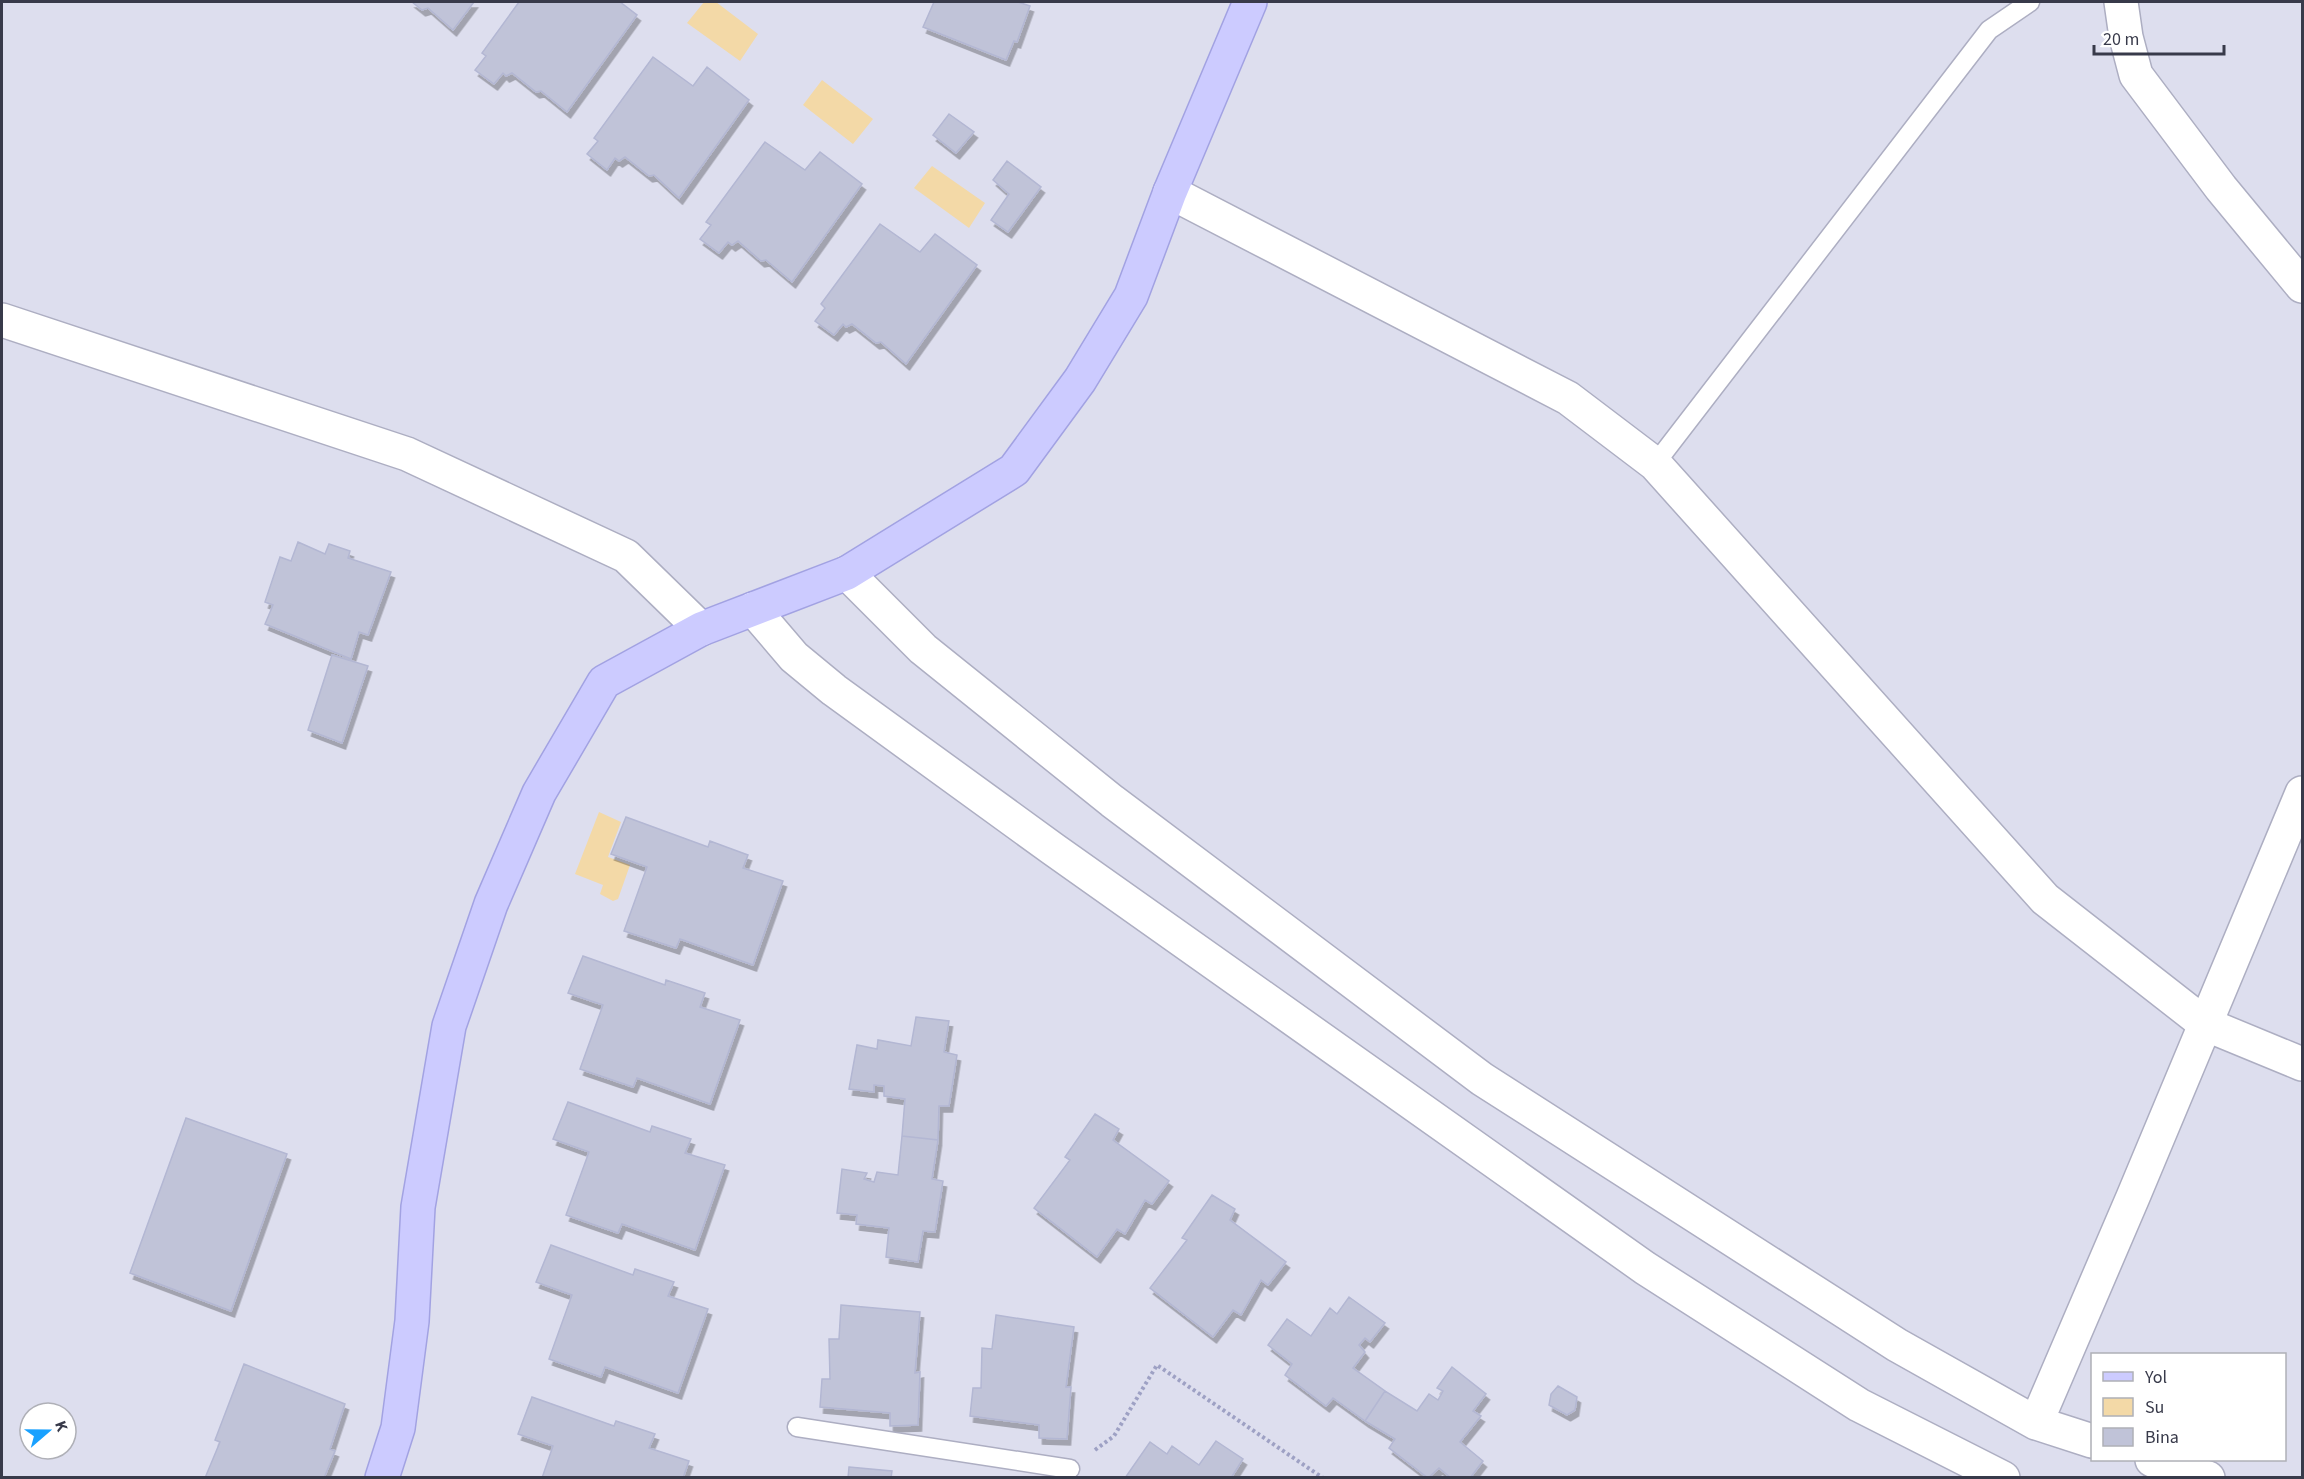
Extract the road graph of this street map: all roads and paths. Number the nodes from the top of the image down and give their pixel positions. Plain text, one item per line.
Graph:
1 (1250, 2) edge
2 (2030, 2) edge
3 (2121, 2) edge
4 (1170, 192) junction
5 (2302, 286) edge
6 (2, 320) edge
7 (1655, 464) junction
8 (847, 573) junction
9 (753, 609) junction
10 (701, 629) junction
11 (2302, 793) edge
12 (2205, 1024) junction
13 (2302, 1065) edge
14 (2036, 1423) junction
15 (797, 1427) dead end
16 (2091, 1441) edge
17 (2155, 1461) edge
18 (1070, 1469) joint
19 (382, 1478) edge
20 (1323, 1478) edge
21 (2003, 1478) edge
22 (2208, 1478) edge

1 - 4 street
2 - 7 lane
3 - 5 street
4 - 7 street
4 - 8 street
6 - 10 street
7 - 12 street
8 - 9 street
8 - 14 street
9 - 10 street
9 - 21 street
10 - 19 street
11 - 12 street
12 - 13 street
12 - 14 street
14 - 16 street
15 - 18 lane
17 - 22 street
18 - 20 path

